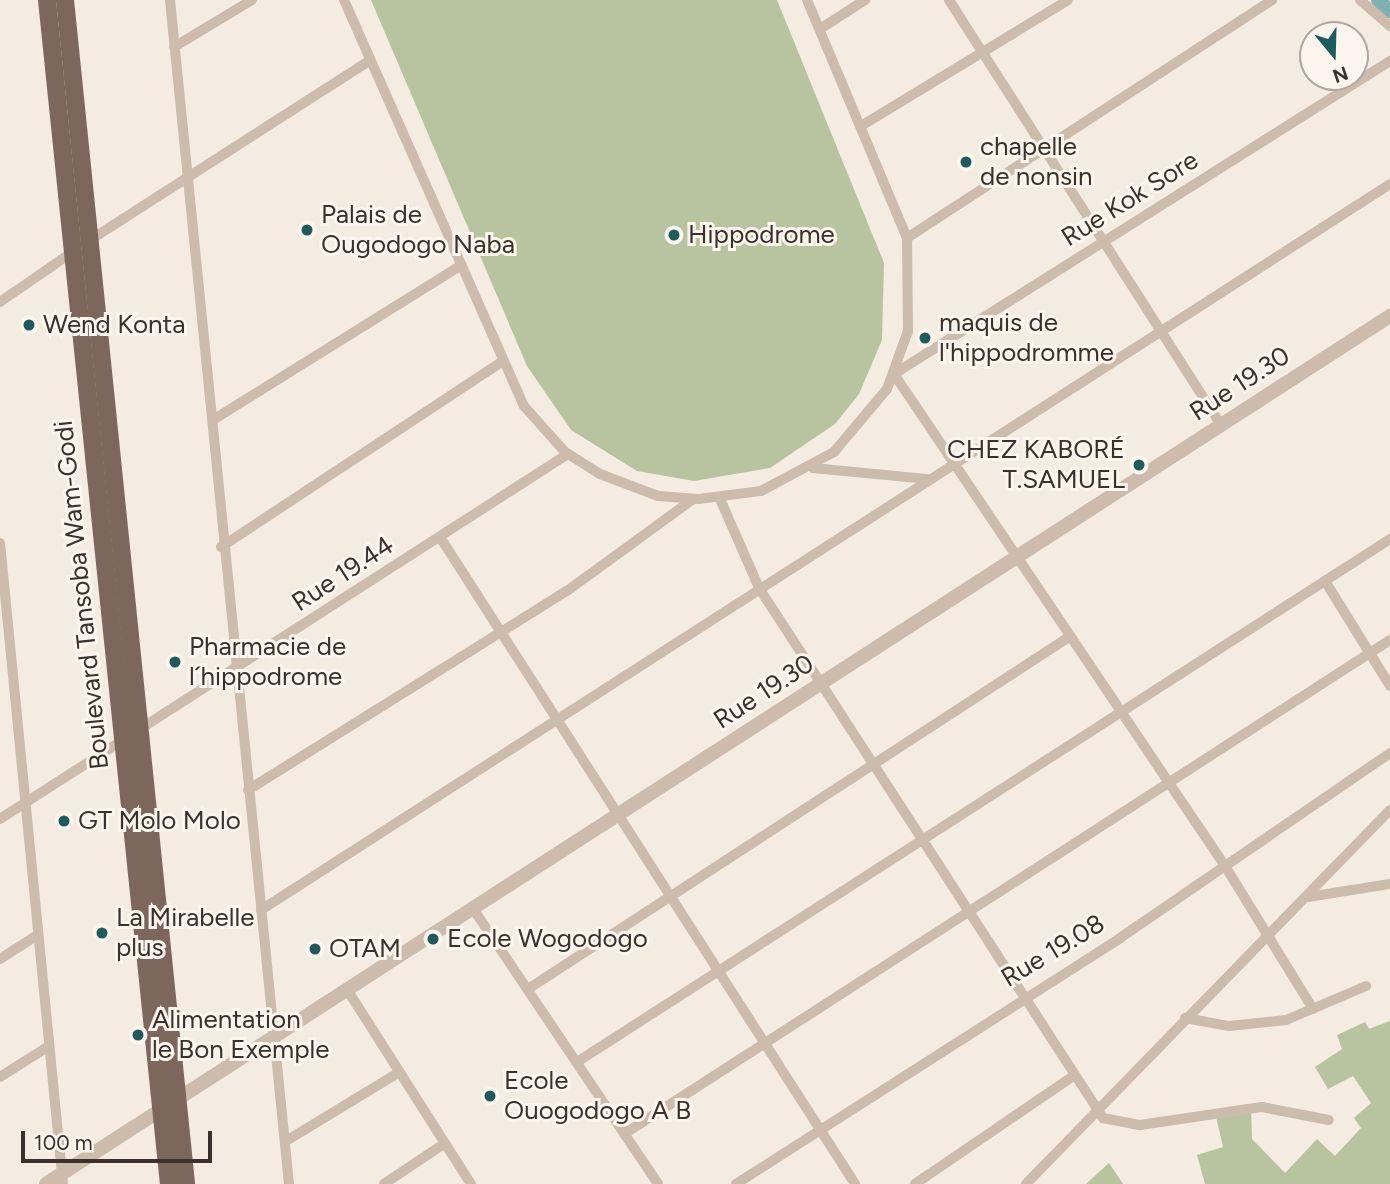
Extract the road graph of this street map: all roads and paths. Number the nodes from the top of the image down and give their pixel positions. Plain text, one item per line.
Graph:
1 (47, 0) edge
2 (65, 0) edge
3 (170, 0) edge
4 (252, 0) edge
5 (344, 0) edge
6 (807, 0) edge
7 (865, 0) edge
8 (949, 0) edge
9 (1068, 0) edge
10 (1272, 0) edge
11 (1360, 0) edge
12 (1390, 26) edge
13 (820, 29) junction
14 (174, 47) junction
15 (982, 52) junction
16 (370, 60) junction
17 (1390, 61) edge
18 (861, 127) junction
19 (1042, 146) junction
20 (185, 183) junction
21 (1390, 184) edge
22 (907, 238) junction
23 (89, 239) junction
24 (1104, 243) junction
25 (73, 252) junction
26 (460, 266) junction
27 (0, 302) edge
28 (1390, 316) edge
29 (1160, 330) junction
30 (502, 362) junction
31 (894, 374) junction
32 (216, 418) junction
33 (1221, 425) junction
34 (568, 454) junction
35 (954, 462) junction
36 (811, 468) junction
37 (928, 479) junction
38 (693, 499) junction
39 (720, 499) junction
40 (440, 537) junction
41 (1390, 539) edge
42 (0, 543) edge
43 (221, 547) junction
44 (1017, 558) junction
45 (1, 562) edge
46 (1325, 581) junction
47 (759, 588) junction
48 (500, 632) junction
49 (1069, 637) junction
50 (1390, 640) edge
51 (1369, 653) junction
52 (236, 669) junction
53 (12, 681) junction
54 (820, 685) junction
55 (1390, 686) edge
56 (0, 688) edge
57 (1119, 713) junction
58 (558, 724) junction
59 (141, 731) junction
60 (123, 742) junction
61 (1390, 753) edge
62 (872, 766) junction
63 (1166, 784) junction
64 (248, 790) junction
65 (24, 803) junction
66 (1390, 810) edge
67 (618, 816) junction
68 (0, 819) edge
69 (921, 841) junction
70 (1225, 866) junction
71 (1389, 886) edge
72 (1308, 897) junction
73 (670, 898) junction
74 (474, 910) junction
75 (261, 911) junction
76 (969, 914) junction
77 (36, 936) junction
78 (1268, 937) junction
79 (0, 959) edge
80 (718, 971) junction
81 (1366, 986) dead end
82 (528, 989) junction
83 (348, 991) junction
84 (1021, 997) junction
85 (1313, 1009) junction
86 (1185, 1018) junction
87 (275, 1038) junction
88 (764, 1043) junction
89 (49, 1046) junction
90 (577, 1062) junction
91 (398, 1073) junction
92 (0, 1077) edge
93 (1072, 1077) junction
94 (169, 1100) junction
95 (1099, 1114) junction
96 (1329, 1120) dead end
97 (820, 1130) junction
98 (624, 1133) junction
99 (286, 1141) junction
100 (445, 1143) junction
101 (63, 1179) edge
102 (46, 1184) edge
103 (169, 1184) edge
104 (186, 1184) edge
105 (289, 1184) edge
106 (384, 1184) edge
107 (471, 1184) edge
108 (658, 1184) edge
109 (736, 1184) edge
110 (855, 1184) edge
111 (915, 1184) edge
112 (1026, 1184) edge

1 - 25 main road, Boulevard Tansoba Wam-Godi
2 - 23 main road, Boulevard Tansoba Wam-Godi
3 - 14 street
4 - 14 street
5 - 16 street
6 - 13 street
7 - 13 street
8 - 15 street
9 - 15 street
10 - 19 street
11 - 12 street
13 - 18 street
14 - 20 street
15 - 18 street
15 - 19 street
16 - 20 street
16 - 26 street
17 - 24 street, Rue Kok Sore
18 - 22 street
19 - 22 street
19 - 24 street
20 - 23 street
20 - 32 street
21 - 29 street
22 - 31 street
23 - 25 street
23 - 59 main road, Boulevard Tansoba Wam-Godi
24 - 29 street
24 - 31 street, Rue Kok Sore
25 - 27 street
25 - 60 main road, Boulevard Tansoba Wam-Godi
26 - 30 street
26 - 32 street
28 - 33 street, Rue 19.30
29 - 33 street
29 - 35 street
30 - 34 street
30 - 43 street
31 - 35 street
31 - 36 street
32 - 43 street
33 - 44 street, Rue 19.30
34 - 38 street
34 - 40 street, Rue 19.44
35 - 37 street
35 - 44 street
36 - 37 street
36 - 39 street
37 - 47 street
38 - 39 street
38 - 48 street
39 - 47 street
40 - 48 street
40 - 52 street, Rue 19.44
41 - 46 street
42 - 45 street
43 - 52 street
44 - 49 street
44 - 54 street, Rue 19.30
45 - 53 street
46 - 51 street
46 - 57 street
47 - 54 street
47 - 58 street
48 - 58 street
48 - 64 street
49 - 57 street
49 - 62 street
50 - 51 street
51 - 55 street
51 - 63 street
52 - 59 street, Rue 19.44
52 - 64 street
53 - 56 street
53 - 65 street
54 - 62 street
54 - 67 street, Rue 19.30
57 - 63 street
57 - 69 street
58 - 67 street
58 - 75 street
59 - 60 street, Rue 19.44
59 - 94 main road, Boulevard Tansoba Wam-Godi
60 - 65 street, Rue 19.44
60 - 94 main road, Boulevard Tansoba Wam-Godi
61 - 70 street, Rue 19.08
62 - 69 street
62 - 73 street
63 - 70 street
63 - 76 street
64 - 75 street
65 - 68 street, Rue 19.44
65 - 77 street
66 - 72 street
67 - 73 street
67 - 74 street, Rue 19.30
69 - 76 street
69 - 80 street
70 - 78 street
70 - 84 street, Rue 19.08
71 - 72 street
72 - 78 street
73 - 80 street
73 - 82 street
74 - 82 street
74 - 83 street, Rue 19.30
75 - 87 street
76 - 84 street
76 - 88 street
77 - 79 street
77 - 89 street
78 - 85 street
78 - 86 street
80 - 88 street
80 - 90 street
81 - 85 street
82 - 90 street
83 - 87 street, Rue 19.30
83 - 91 street
84 - 93 street
84 - 97 street, Rue 19.08
85 - 86 street
86 - 95 street
87 - 94 street, Rue 19.30
87 - 99 street
88 - 97 street
88 - 98 street
89 - 92 street
89 - 101 street
90 - 98 street
91 - 99 street
91 - 100 street
93 - 95 street
93 - 111 street
94 - 101 street, Rue 19.30
94 - 103 main road, Boulevard Tansoba Wam-Godi
94 - 104 main road, Boulevard Tansoba Wam-Godi
95 - 96 street
95 - 112 street
97 - 109 street, Rue 19.08
97 - 110 street
98 - 108 street
99 - 105 street
100 - 106 street
100 - 107 street
101 - 102 street, Rue 19.30

